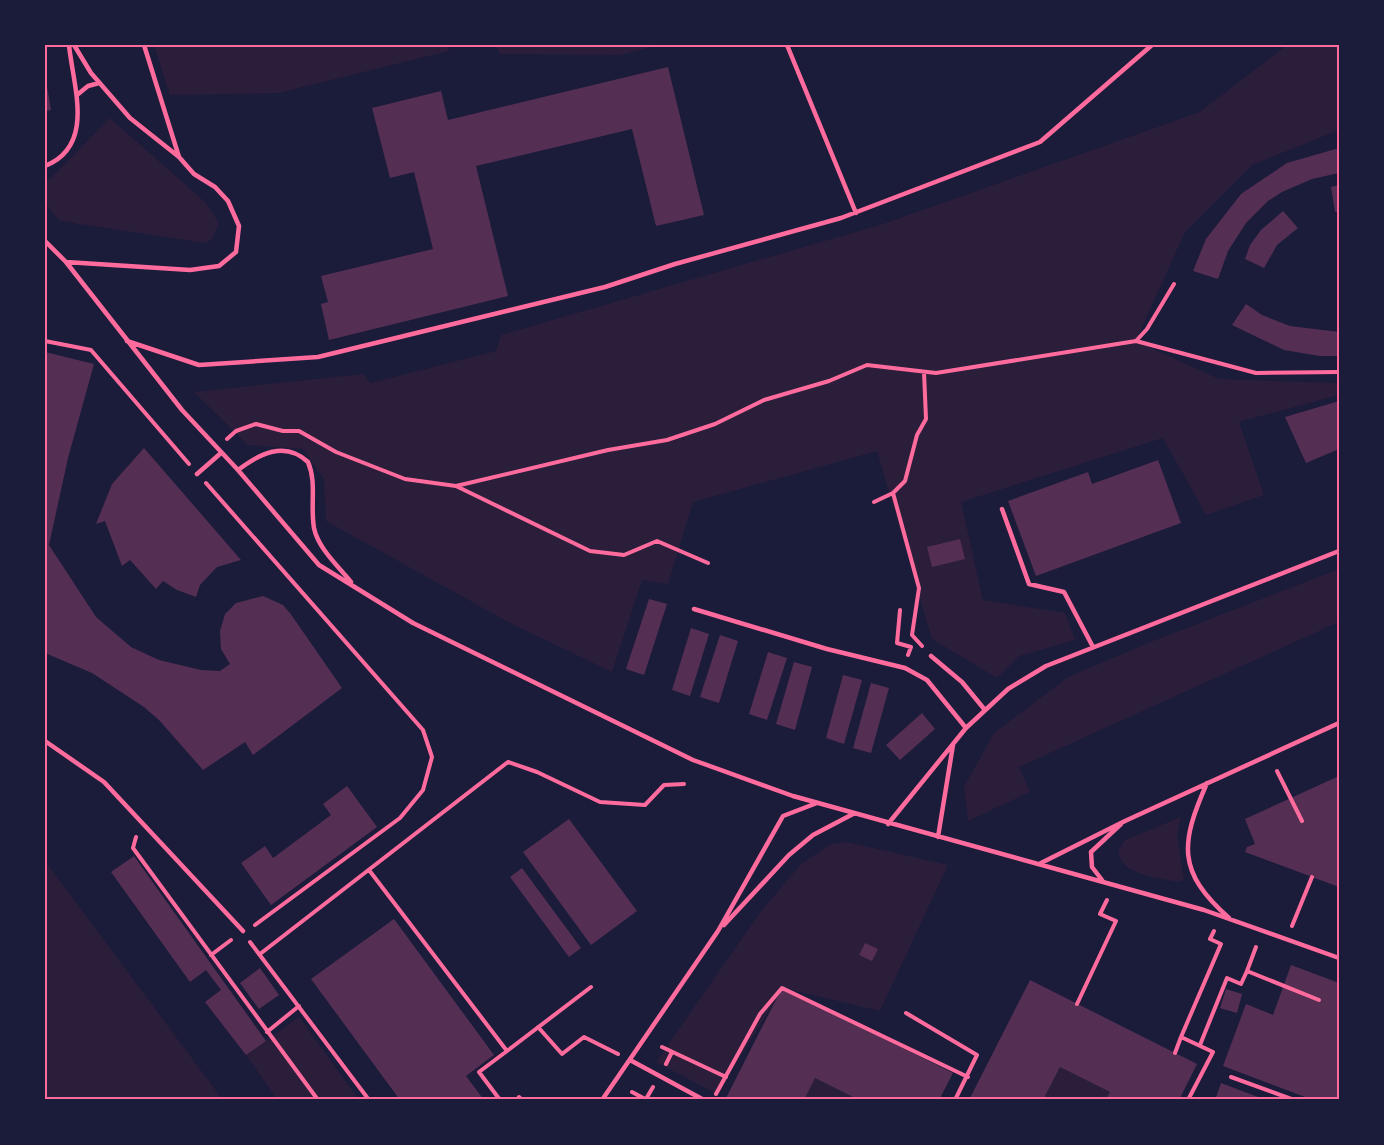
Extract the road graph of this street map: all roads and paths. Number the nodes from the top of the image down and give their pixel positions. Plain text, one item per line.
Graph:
1 (71, 45) edge
2 (144, 45) edge
3 (787, 45) edge
4 (1152, 45) edge
5 (99, 83) junction
6 (77, 96) junction
7 (179, 156) junction
8 (45, 166) edge
9 (856, 213) junction
10 (45, 241) edge
11 (66, 262) junction
12 (1174, 284) dead end
13 (45, 340) edge
14 (127, 341) junction
15 (1136, 341) junction
16 (924, 372) junction
17 (1339, 372) edge
18 (216, 447) junction
19 (221, 453) junction
20 (238, 470) junction
21 (197, 474) junction
22 (456, 486) junction
23 (893, 494) junction
24 (874, 502) dead end
25 (1002, 509) dead end
26 (1339, 551) edge
27 (708, 562) dead end
28 (355, 586) junction
29 (694, 609) dead end
30 (900, 610) dead end
31 (897, 644) dead end
32 (1093, 647) junction
33 (931, 656) joint
34 (985, 710) junction
35 (1339, 723) edge
36 (966, 728) junction
37 (45, 741) edge
38 (952, 745) junction
39 (1277, 771) dead end
40 (1207, 783) junction
41 (684, 784) dead end
42 (817, 803) junction
43 (853, 814) junction
44 (1125, 821) junction
45 (140, 822) junction
46 (1302, 822) dead end
47 (888, 824) junction
48 (938, 837) junction
49 (1041, 863) junction
50 (369, 870) junction
51 (1312, 877) dead end
52 (1102, 880) junction
53 (1107, 900) dead end
54 (1231, 920) junction
55 (1292, 927) dead end
56 (243, 931) junction
57 (718, 931) junction
58 (1214, 931) dead end
59 (1256, 947) dead end
60 (260, 954) junction
61 (211, 955) junction
62 (1339, 958) edge
63 (1247, 971) junction
64 (591, 987) dead end
65 (1320, 1000) dead end
66 (1077, 1004) dead end
67 (299, 1006) junction
68 (906, 1013) dead end
69 (538, 1028) junction
70 (267, 1032) junction
71 (1181, 1037) junction
72 (1200, 1045) junction
73 (662, 1047) dead end
74 (507, 1051) junction
75 (1175, 1053) dead end
76 (630, 1060) junction
77 (726, 1077) junction
78 (968, 1077) junction
79 (1231, 1077) dead end
80 (632, 1092) dead end
81 (318, 1100) edge
82 (369, 1100) edge
83 (500, 1100) edge
84 (602, 1100) edge
85 (648, 1100) edge
86 (704, 1100) edge
87 (713, 1100) edge
88 (955, 1100) edge
89 (1188, 1100) edge
90 (1294, 1100) edge

1 - 5 lane
1 - 6 lane
2 - 7 lane
3 - 9 lane
4 - 9 lane
5 - 6 lane
5 - 7 lane
6 - 8 lane
7 - 11 lane
9 - 14 lane
10 - 11 lane
11 - 14 lane
12 - 15 path
13 - 21 path
14 - 18 lane
15 - 16 path
15 - 17 path
16 - 22 path
16 - 23 path
18 - 19 lane
18 - 22 path
19 - 20 lane
19 - 21 lane
20 - 28 lane
20 - 28 lane
21 - 56 path
22 - 27 path
23 - 24 path
23 - 33 path
25 - 32 lane
26 - 32 lane
28 - 42 lane
29 - 36 lane
30 - 31 path
32 - 34 lane
33 - 34 lane
34 - 36 lane
35 - 40 lane
36 - 38 lane
37 - 45 lane
38 - 47 lane
38 - 48 lane
39 - 46 path
40 - 44 lane
40 - 54 lane
41 - 50 path
42 - 43 lane
42 - 57 lane
43 - 47 lane
43 - 57 lane
44 - 49 lane
44 - 52 lane
45 - 56 lane
45 - 61 path
47 - 48 lane
48 - 49 lane
49 - 52 lane
50 - 60 path
50 - 74 path
51 - 55 path
52 - 54 lane
53 - 66 path
54 - 62 lane
56 - 60 path
56 - 61 path
57 - 76 lane
58 - 71 path
59 - 63 path
60 - 67 path
61 - 70 path
63 - 65 path
63 - 72 path
64 - 69 path
67 - 70 path
67 - 82 path
68 - 78 path
69 - 74 path
69 - 76 path
70 - 81 path
71 - 72 path
71 - 75 path
72 - 89 path
73 - 77 path
74 - 83 path
76 - 84 lane
76 - 86 lane
77 - 78 path
77 - 87 path
78 - 88 path
79 - 90 path
80 - 85 path

